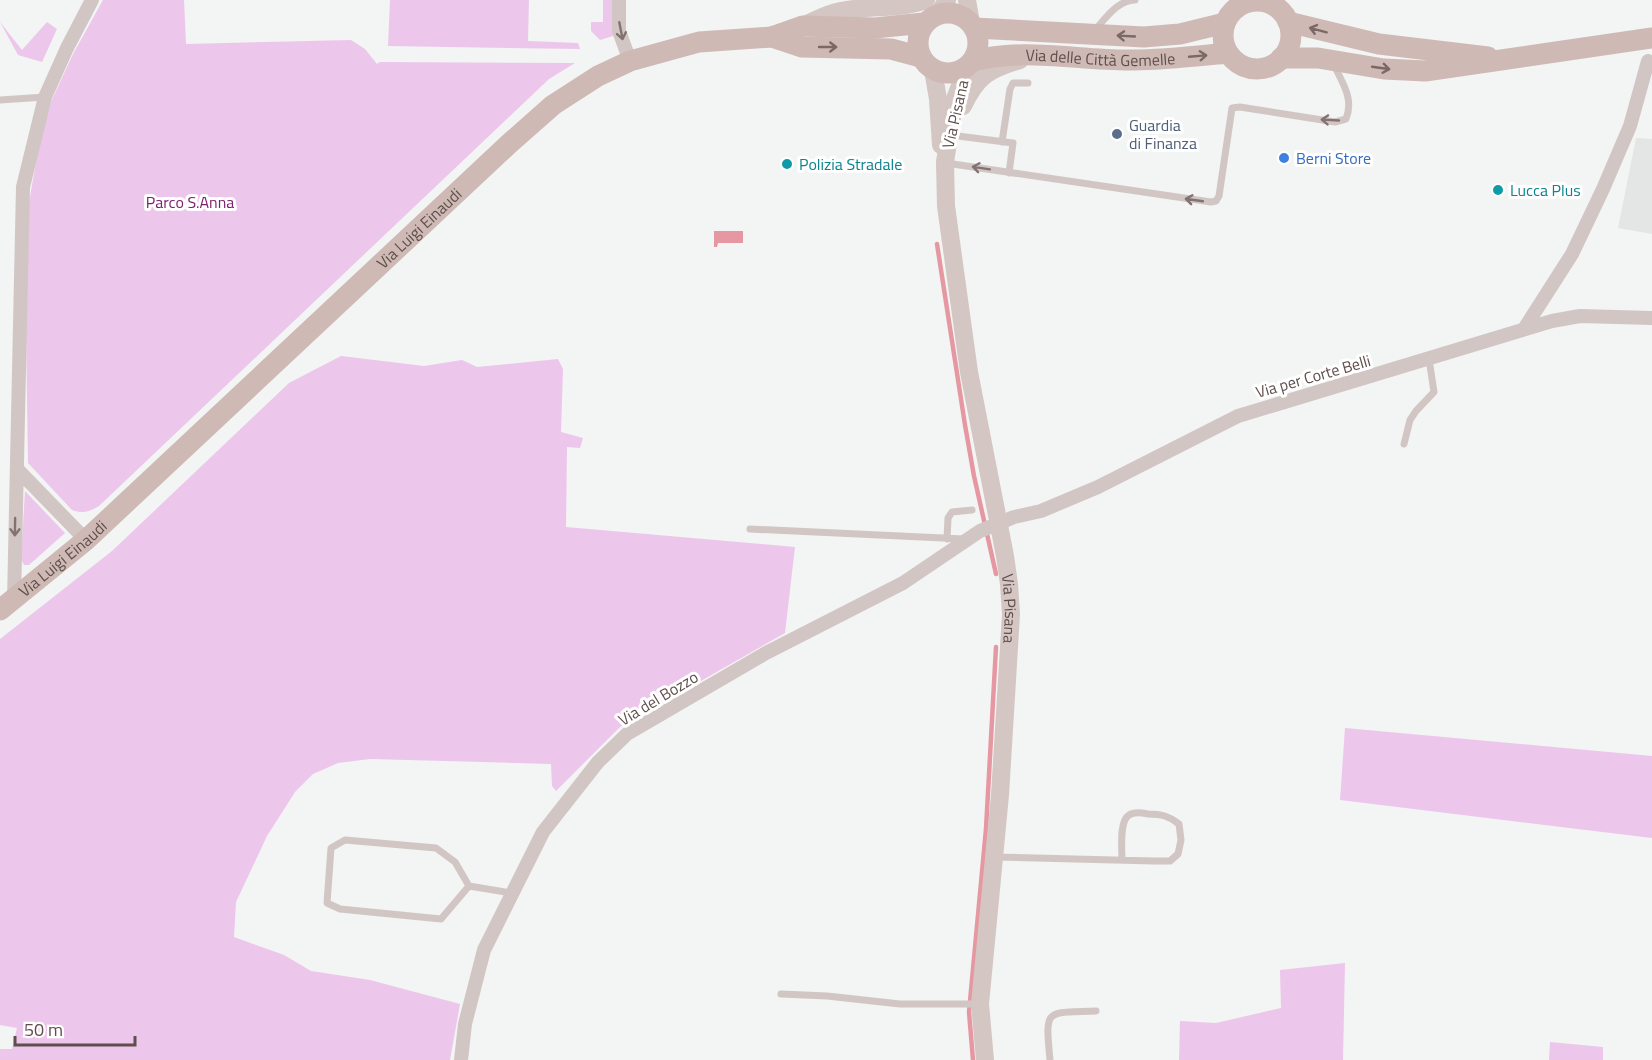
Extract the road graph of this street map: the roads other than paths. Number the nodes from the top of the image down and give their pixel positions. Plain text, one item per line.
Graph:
1 (92, 0) edge
2 (619, 0) edge
3 (967, 0) edge
4 (1135, 0) edge
5 (934, 10) edge
6 (1232, 11) edge
7 (1282, 11) edge
8 (972, 25) junction
9 (1091, 35) junction
10 (772, 37) junction
11 (1652, 38) edge
12 (1228, 53) junction
13 (1039, 55) junction
14 (1281, 58) junction
15 (1500, 58) junction
16 (1332, 60) junction
17 (630, 61) junction
18 (1648, 61) dead end
19 (927, 63) junction
20 (970, 64) junction
21 (1028, 82) dead end
22 (45, 97) junction
23 (0, 100) edge
24 (950, 135) junction
25 (1002, 142) junction
26 (945, 162) junction
27 (1009, 173) junction
28 (1652, 318) edge
29 (1524, 329) junction
30 (1430, 359) junction
31 (1404, 444) dead end
32 (17, 469) junction
33 (972, 510) dead end
34 (990, 527) junction
35 (750, 529) dead end
36 (947, 539) junction
37 (967, 539) junction
38 (86, 540) junction
39 (7, 605) edge
40 (995, 857) junction
41 (1122, 860) junction
42 (469, 886) junction
43 (512, 894) junction
44 (781, 994) dead end
45 (973, 1004) junction
46 (1096, 1011) dead end
47 (461, 1060) edge
48 (985, 1060) edge
49 (1050, 1060) edge

1 - 22 street
2 -> 17 street
3 - 8 main road, Via Pisana
4 - 9 lane
5 - 8 main road
5 - 10 main road
5 - 19 main road, Via Pisana
6 - 7 main road
6 -> 9 main road, Via delle Città Gemelle
6 - 12 main road
7 - 14 main road
15 -> 7 main road
8 - 9 main road, Via delle Città Gemelle
8 - 20 main road, Via Pisana
10 - 17 main road, Via Luigi Einaudi
10 -> 19 main road, Via Luigi Einaudi
11 - 15 main road
13 -> 12 main road, Via delle Città Gemelle
12 - 14 main road
13 - 20 main road, Via delle Città Gemelle
13 - 24 main road
14 - 16 main road
16 -> 15 main road
16 -> 27 lane
17 - 38 main road, Via Luigi Einaudi
18 - 29 street
19 - 20 main road, Via Pisana
19 - 26 main road, Via Pisana
20 - 24 main road, Via Pisana
21 - 25 lane
22 - 23 lane
22 - 32 street
24 - 25 lane
24 - 26 main road, Via Pisana
25 - 27 lane
27 -> 26 lane
26 - 34 main road, Via Pisana
28 - 29 street, Via per Corte Belli
29 - 30 street, Via per Corte Belli
30 - 31 lane
30 - 34 street, Via per Corte Belli
32 - 38 street
32 -> 39 street
33 - 36 lane
34 - 37 street, Via del Bozzo
34 - 40 main road, Via Pisana
35 - 36 lane
36 - 37 lane
37 - 43 street, Via del Bozzo
38 - 39 main road, Via Luigi Einaudi
40 - 41 lane
40 - 45 main road, Via Pisana
41 - 41 lane
42 - 42 lane
42 - 43 lane
43 - 47 street, Via del Bozzo
44 - 45 lane
45 - 48 main road, Via Pisana
46 - 49 lane

